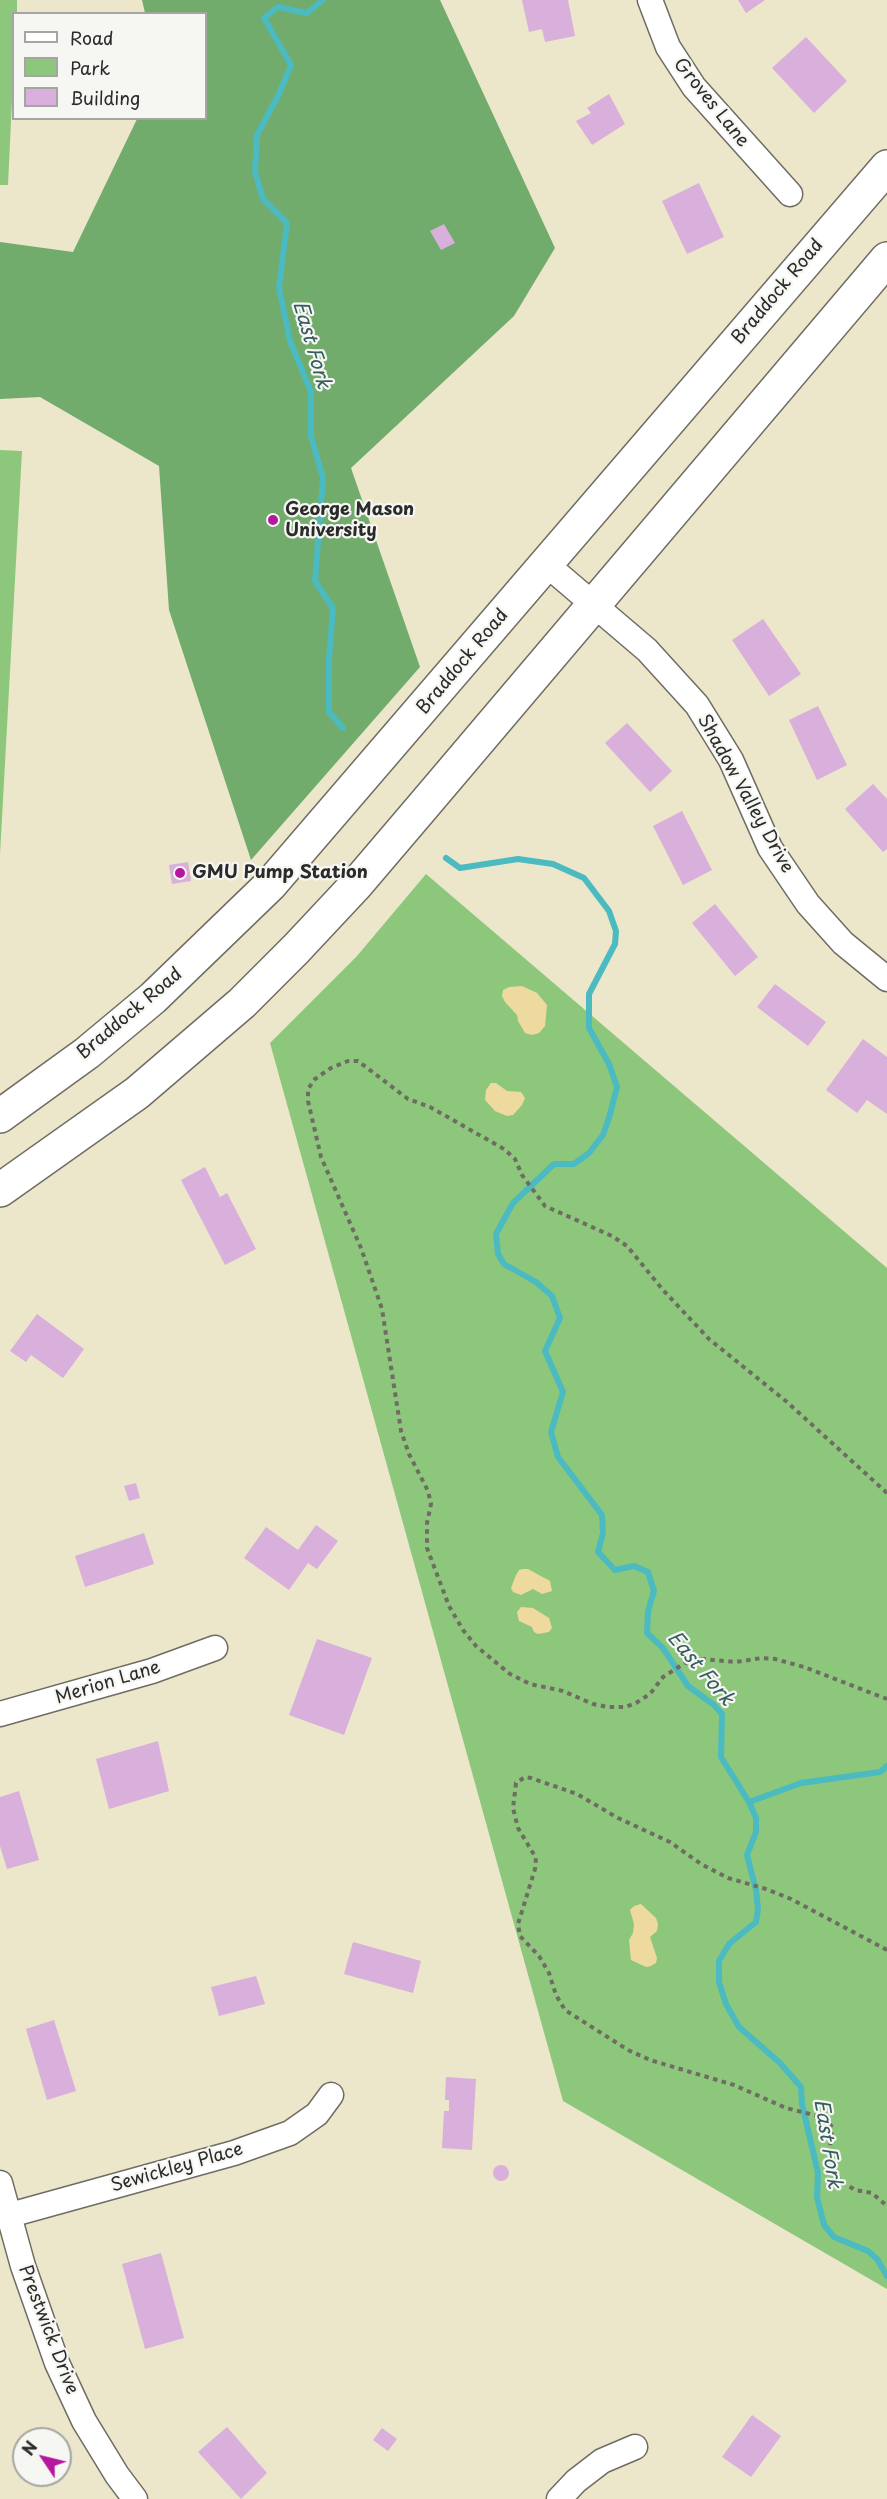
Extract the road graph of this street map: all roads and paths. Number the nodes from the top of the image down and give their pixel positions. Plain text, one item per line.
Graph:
1 (650, 0) edge
2 (887, 167) edge
3 (790, 194) dead end
4 (887, 259) edge
5 (546, 564) junction
6 (593, 604) junction
7 (887, 979) edge
8 (0, 1116) edge
9 (0, 1191) edge
10 (887, 1493) edge
11 (215, 1648) dead end
12 (887, 1699) edge
13 (0, 1714) edge
14 (887, 1950) edge
15 (331, 2095) dead end
16 (0, 2183) edge
17 (887, 2206) edge
18 (10, 2216) junction
19 (635, 2447) dead end
20 (135, 2499) edge
21 (559, 2499) edge

1 - 3 street, Groves Lane
2 - 5 main road, Braddock Road
4 - 6 main road
5 - 6 street, Shadow Valley Drive
5 - 8 main road, Braddock Road
6 - 7 street, Shadow Valley Drive
6 - 9 main road
10 - 12 path
11 - 13 street, Merion Lane
14 - 17 path
15 - 18 street, Sewickley Place
16 - 18 street, Prestwick Drive
18 - 20 street, Prestwick Drive
19 - 21 street

